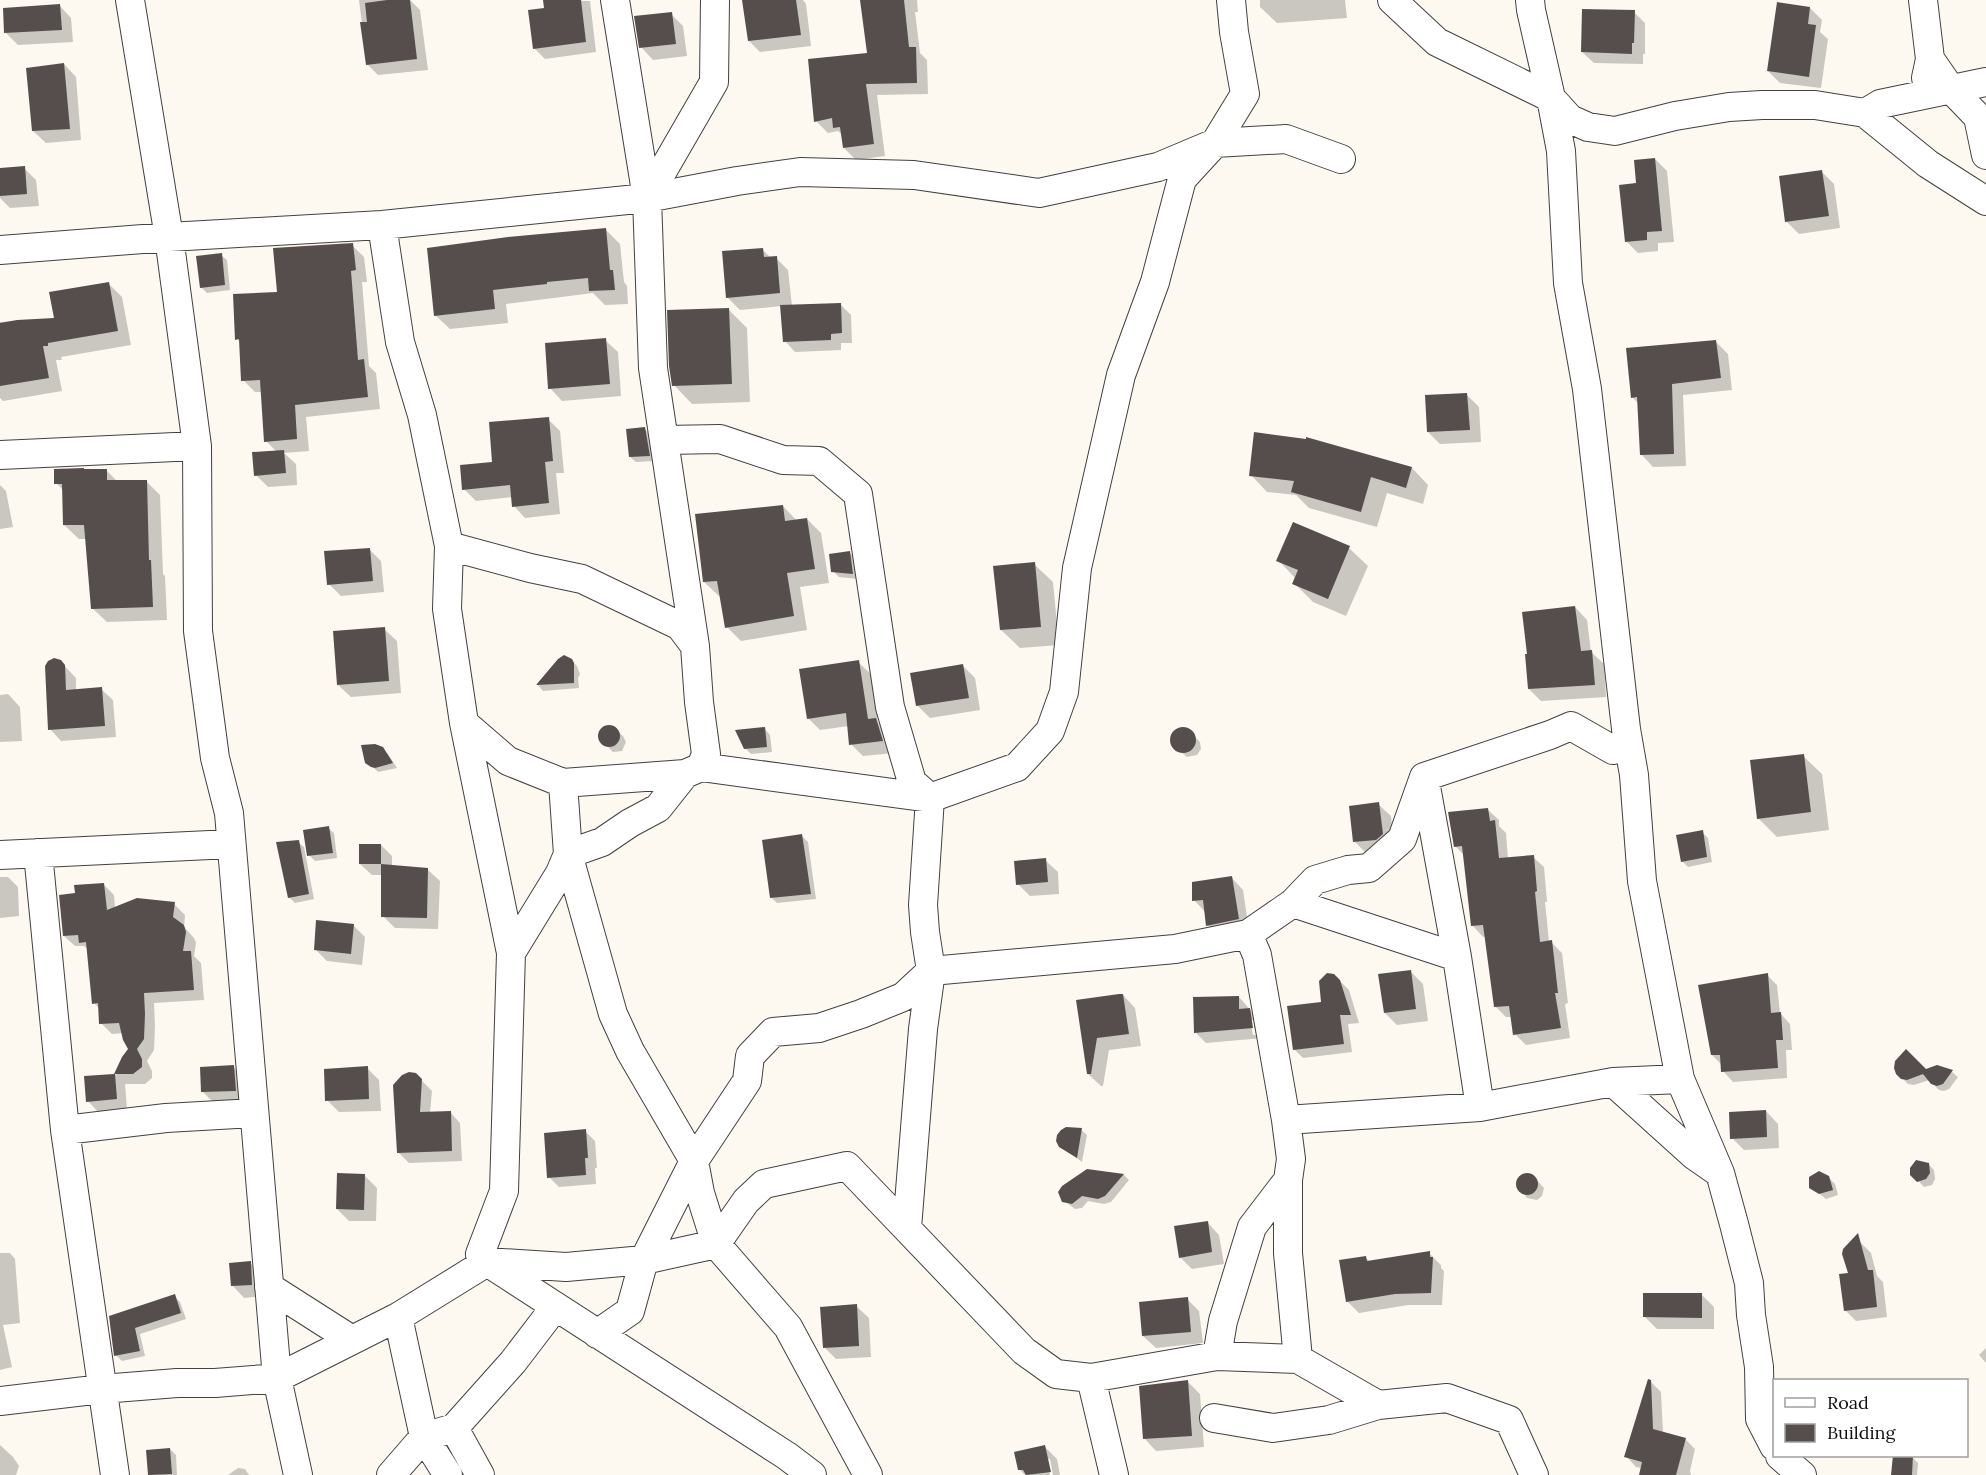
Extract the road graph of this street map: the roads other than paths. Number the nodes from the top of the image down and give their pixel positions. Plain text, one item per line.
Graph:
1 (130, 0) edge
2 (615, 0) edge
3 (715, 0) edge
4 (1232, 0) edge
5 (1392, 0) edge
6 (1923, 0) edge
7 (1525, 3) edge
8 (1930, 59) junction
9 (1986, 82) edge
10 (1950, 88) junction
11 (1922, 95) junction
12 (1551, 98) junction
13 (1865, 113) junction
14 (1215, 143) junction
15 (1986, 155) edge
16 (1341, 159) dead end
17 (648, 198) junction
18 (1986, 201) edge
19 (382, 225) junction
20 (169, 237) junction
21 (0, 250) edge
22 (664, 440) junction
23 (197, 446) junction
24 (0, 455) edge
25 (449, 546) junction
26 (695, 646) junction
27 (464, 723) junction
28 (1613, 750) dead end
29 (693, 770) junction
30 (1424, 777) junction
31 (563, 783) junction
32 (930, 798) junction
33 (231, 844) junction
34 (38, 853) junction
35 (568, 854) junction
36 (0, 855) edge
37 (1293, 903) junction
38 (1248, 934) junction
39 (511, 954) junction
40 (1457, 957) junction
41 (931, 971) junction
42 (1680, 1079) junction
43 (1613, 1082) junction
44 (1480, 1107) junction
45 (254, 1113) junction
46 (1286, 1120) junction
47 (65, 1130) junction
48 (694, 1161) junction
49 (1720, 1173) junction
50 (1288, 1180) junction
51 (907, 1228) junction
52 (716, 1244) junction
53 (644, 1260) junction
54 (487, 1262) junction
55 (269, 1287) junction
56 (555, 1307) junction
57 (398, 1317) junction
58 (597, 1334) junction
59 (352, 1341) junction
60 (1216, 1356) junction
61 (1298, 1359) junction
62 (277, 1378) junction
63 (1091, 1378) junction
64 (102, 1389) junction
65 (0, 1401) edge
66 (1378, 1405) junction
67 (1214, 1418) dead end
68 (454, 1428) junction
69 (424, 1437) junction
70 (1773, 1444) edge
71 (1782, 1457) edge
72 (115, 1475) edge
73 (298, 1475) edge
74 (391, 1475) edge
75 (448, 1475) edge
76 (480, 1475) edge
77 (812, 1475) edge
78 (868, 1475) edge
79 (1114, 1475) edge
80 (1534, 1475) edge
81 (1802, 1475) edge

1 - 20 street
2 - 17 street
3 - 17 street
4 - 14 street
5 - 12 street
6 - 8 street
7 - 12 street
8 - 10 street
8 - 11 street
9 - 10 street
10 - 11 street
10 - 15 street
11 - 13 street
12 - 13 street
12 - 42 street
13 - 18 street
14 - 16 street
14 - 17 street
14 - 32 street
17 - 19 street
17 - 22 street
19 - 20 street
19 - 25 street
20 - 21 street
20 - 23 street
22 - 26 street
22 - 32 street
23 - 24 street
23 - 33 street
25 - 26 street
25 - 27 street
26 - 29 street
27 - 31 street
27 - 39 street
28 - 30 street
29 - 31 street
29 - 32 street
29 - 35 street
30 - 37 street
30 - 40 street
31 - 35 street
32 - 41 street
33 - 34 street
33 - 45 street
34 - 36 street
34 - 47 street
35 - 39 street
35 - 48 street
37 - 38 street
37 - 40 street
38 - 41 street
38 - 46 street
39 - 54 street
40 - 44 street
41 - 48 street
41 - 51 street
42 - 43 street
42 - 49 street
43 - 44 street
43 - 49 street
44 - 46 street
45 - 47 street
45 - 55 street
46 - 50 street
47 - 64 street
48 - 52 street
48 - 53 street
49 - 70 street
50 - 60 street
50 - 61 street
51 - 52 street
51 - 63 street
52 - 53 street
52 - 78 street
53 - 54 street
53 - 58 street
54 - 56 street
54 - 57 street
55 - 59 street
55 - 62 street
56 - 58 street
56 - 68 street
57 - 59 street
57 - 69 street
58 - 77 street
59 - 62 street
60 - 61 street
60 - 63 street
61 - 66 street
62 - 64 street
62 - 73 street
63 - 79 street
64 - 65 street
64 - 72 street
66 - 67 street
66 - 80 street
68 - 69 street
68 - 76 street
69 - 74 street
69 - 75 street
71 - 81 street

